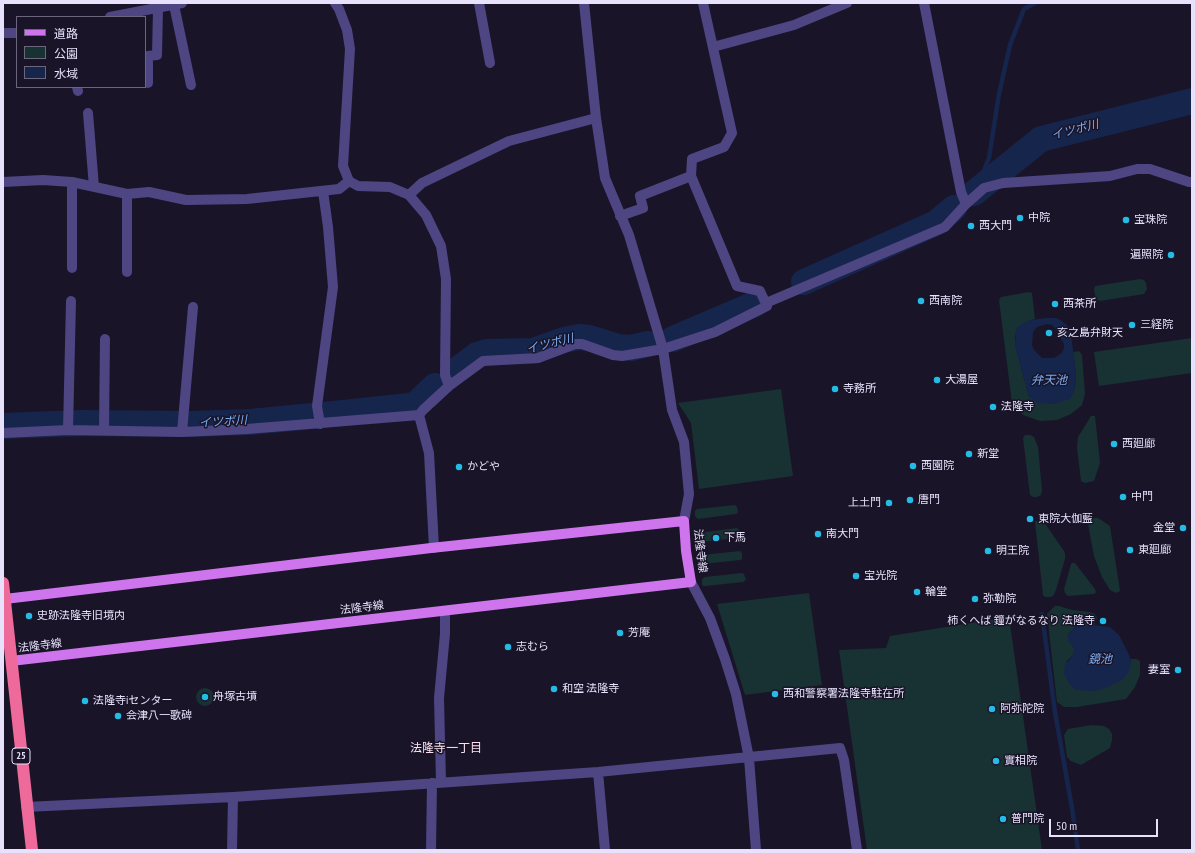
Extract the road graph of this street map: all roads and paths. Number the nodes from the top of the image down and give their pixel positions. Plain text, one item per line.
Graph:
1 (335, 3) edge
2 (479, 3) edge
3 (584, 3) edge
4 (703, 3) edge
5 (847, 3) edge
6 (924, 3) edge
7 (178, 4) edge
8 (147, 7) edge
9 (158, 8) junction
10 (114, 16) edge
11 (3, 33) edge
12 (16, 33) edge
13 (713, 47) junction
14 (490, 63) dead end
15 (148, 83) dead end
16 (190, 85) dead end
17 (88, 113) dead end
18 (596, 118) junction
19 (691, 176) junction
20 (349, 181) junction
21 (3, 182) edge
22 (72, 182) junction
23 (1192, 182) edge
24 (94, 187) junction
25 (322, 191) junction
26 (127, 194) junction
27 (409, 195) junction
28 (966, 204) junction
29 (620, 216) junction
30 (72, 268) dead end
31 (127, 272) dead end
32 (71, 301) dead end
33 (766, 303) junction
34 (193, 307) dead end
35 (105, 339) dead end
36 (663, 349) junction
37 (449, 386) junction
38 (419, 415) junction
39 (319, 419) junction
40 (68, 426) junction
41 (104, 426) junction
42 (182, 426) junction
43 (3, 434) edge
44 (684, 521) junction
45 (434, 548) junction
46 (691, 582) junction
47 (3, 583) edge
48 (5, 598) junction
49 (445, 611) junction
50 (6, 632) edge
51 (11, 661) junction
52 (749, 758) junction
53 (598, 772) junction
54 (436, 783) junction
55 (233, 797) junction
56 (26, 807) junction
57 (32, 850) edge
58 (232, 850) edge
59 (431, 850) edge
60 (605, 850) edge
61 (756, 850) edge
62 (857, 850) edge

1 - 20 street
2 - 14 street
3 - 18 street
4 - 13 street
5 - 13 street
6 - 28 street
7 - 9 street
7 - 16 street
8 - 9 street
8 - 10 street
9 - 15 street
11 - 12 street
13 - 19 street
17 - 24 street
18 - 27 street
18 - 29 street
19 - 29 street
19 - 33 street
20 - 25 street
20 - 27 street
21 - 22 street
22 - 24 street
22 - 30 street
23 - 28 street
24 - 26 street
25 - 26 street
25 - 39 street
26 - 31 street
27 - 37 street
28 - 33 street
29 - 36 street
32 - 40 street
33 - 36 street
34 - 42 street
35 - 41 street
36 - 37 street
36 - 44 street
37 - 38 street
38 - 39 street
38 - 45 street
39 - 42 street
40 - 41 street
40 - 43 street
41 - 42 street
44 - 45 main road, 法隆寺線
44 - 46 main road, 法隆寺線
45 - 48 main road, 法隆寺線
46 - 49 main road, 法隆寺線
46 - 52 street
47 - 48 highway, 25
48 - 50 highway, 25
49 - 51 main road, 法隆寺線
49 - 54 street
50 - 51 highway, 25
51 - 56 highway, 25
52 - 53 street
52 - 61 street
52 - 62 street
53 - 54 street
53 - 60 street
54 - 55 street
54 - 59 street
55 - 56 street
55 - 58 street
56 - 57 highway, 25

